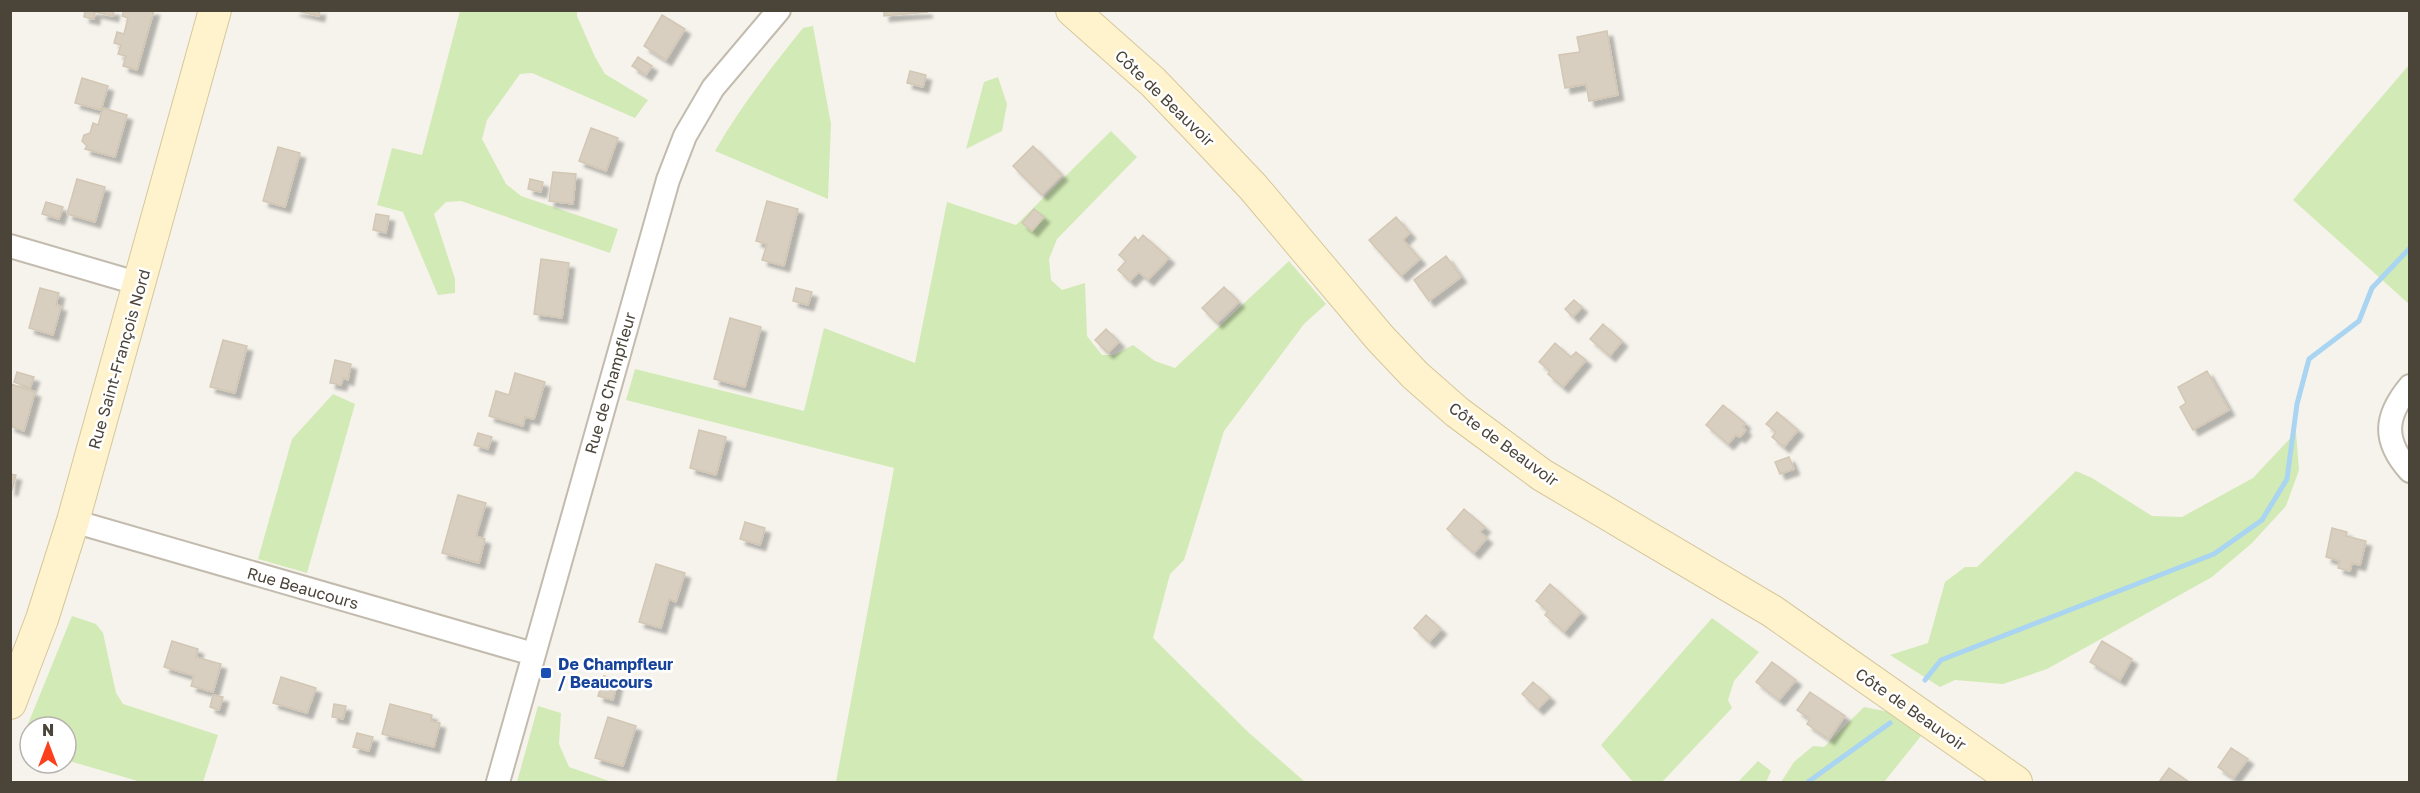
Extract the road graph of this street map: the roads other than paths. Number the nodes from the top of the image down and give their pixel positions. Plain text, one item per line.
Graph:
1 (215, 10) edge
2 (779, 10) edge
3 (1072, 10) edge
4 (10, 246) edge
5 (140, 284) junction
6 (2409, 387) edge
7 (2409, 471) edge
8 (73, 521) junction
9 (533, 654) junction
10 (10, 703) edge
11 (498, 783) edge
12 (2016, 783) edge

1 - 5 street, Rue Saint-François Nord
2 - 9 street, Rue de Champfleur
3 - 12 street, Côte de Beauvoir
4 - 5 street
5 - 8 street, Rue Saint-François Nord
6 - 7 street
8 - 9 street, Rue Beaucours
8 - 10 street, Rue Saint-François Nord
9 - 11 street, Rue de Champfleur

